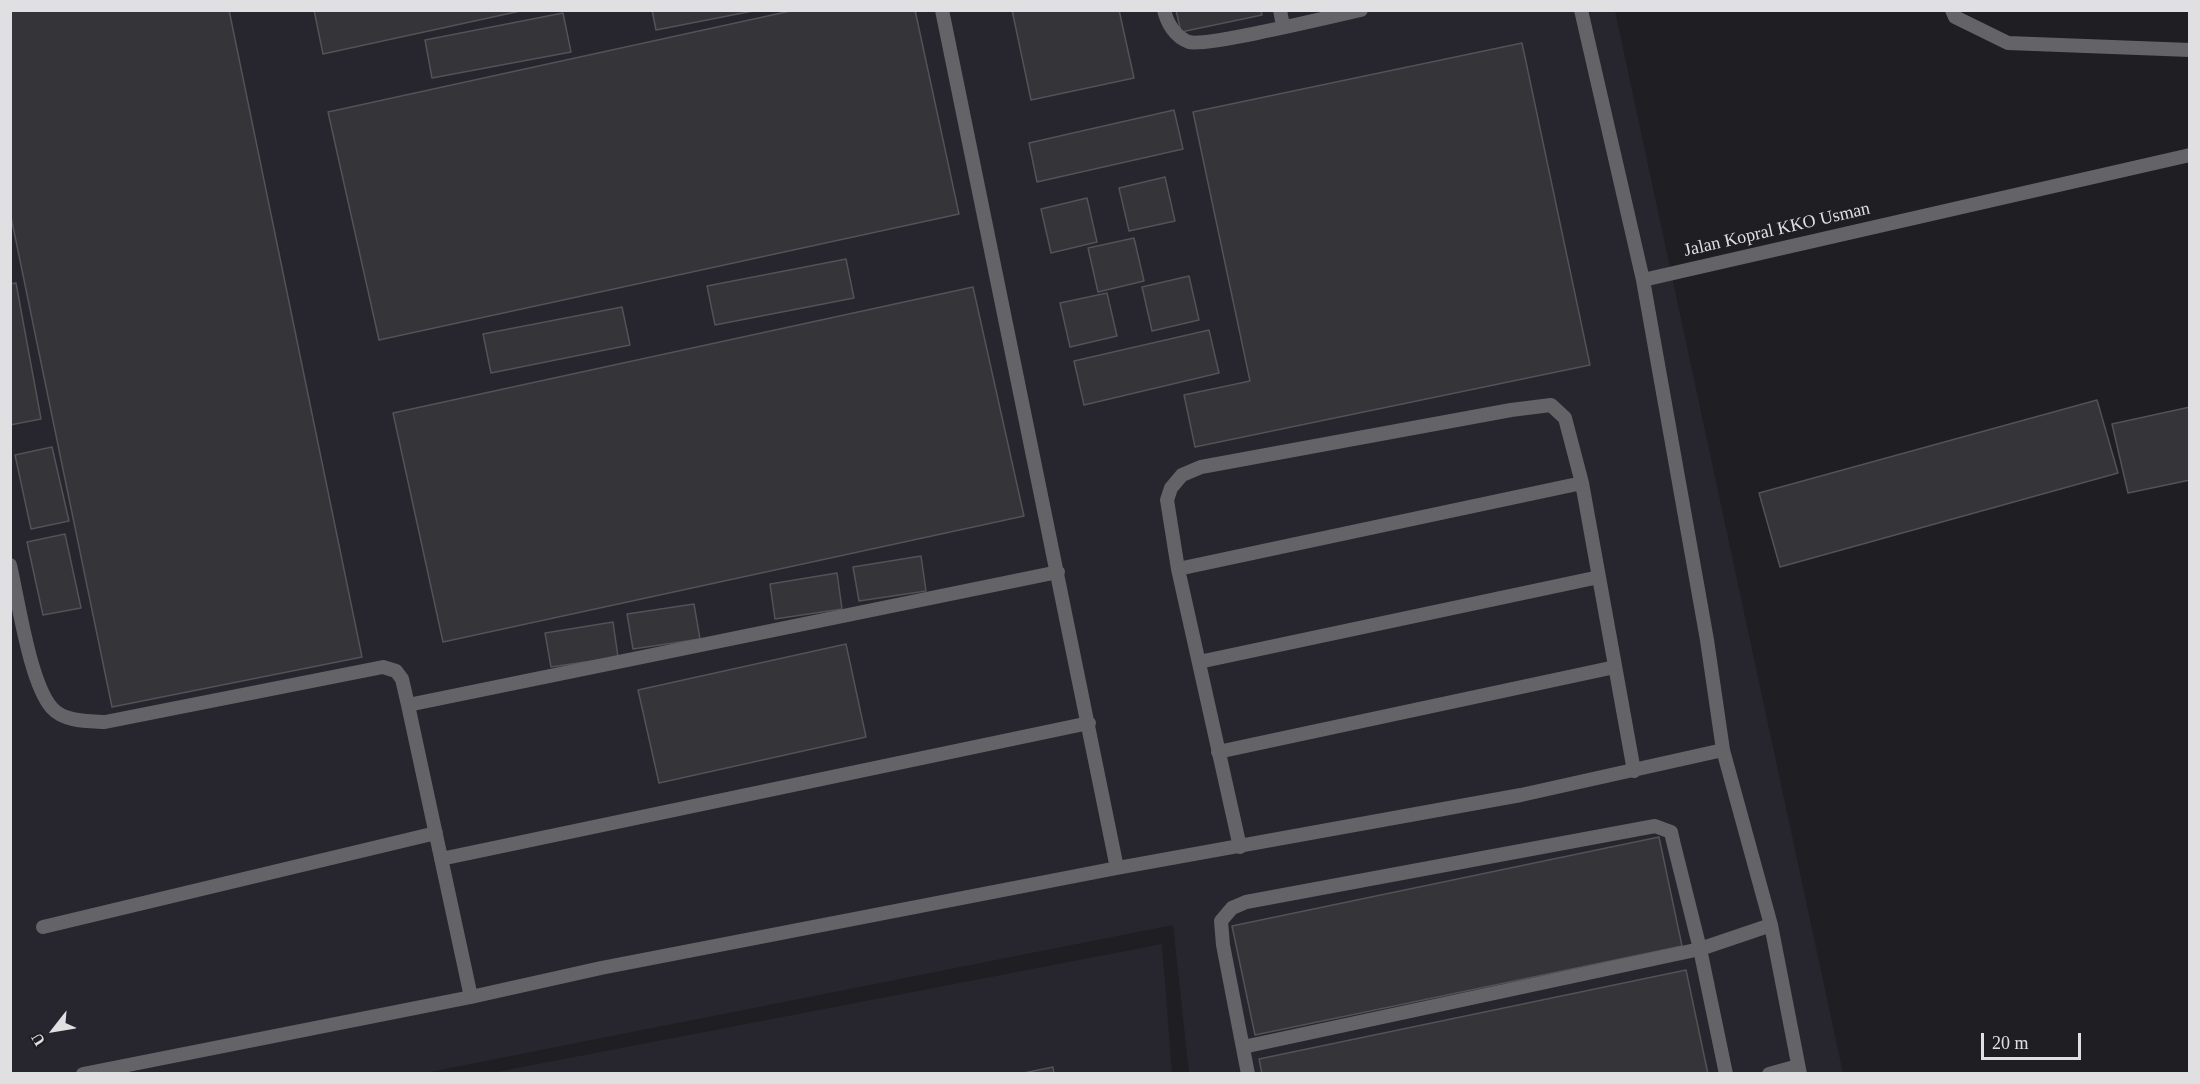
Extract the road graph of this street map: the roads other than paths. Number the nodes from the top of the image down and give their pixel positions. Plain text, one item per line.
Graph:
1 (942, 10) edge
2 (1164, 10) edge
3 (1280, 10) edge
4 (1361, 10) edge
5 (1581, 10) edge
6 (1952, 10) edge
7 (1283, 26) junction
8 (2190, 50) edge
9 (2190, 154) edge
10 (1643, 280) junction
11 (1582, 483) junction
12 (10, 564) edge
13 (1178, 569) junction
14 (1058, 572) junction
15 (1599, 577) junction
16 (1199, 662) junction
17 (1615, 667) junction
18 (408, 705) junction
19 (1089, 723) junction
20 (1723, 750) junction
21 (1218, 752) junction
22 (1634, 771) junction
23 (436, 833) junction
24 (1240, 847) junction
25 (441, 859) junction
26 (1117, 868) junction
27 (1771, 925) junction
28 (43, 927) dead end
29 (1700, 949) junction
30 (471, 997) junction
31 (1243, 1047) junction
32 (1799, 1070) edge
33 (83, 1074) edge
34 (1248, 1074) edge
35 (1726, 1074) edge
36 (1769, 1074) edge

1 - 14 lane
2 - 7 lane
3 - 7 lane
4 - 7 lane
5 - 10 lane
6 - 8 lane
9 - 10 lane, Jalan Kopral KKO Usman
10 - 20 lane
11 - 13 lane
11 - 13 lane
11 - 15 lane
12 - 18 lane
13 - 16 lane
14 - 18 lane
14 - 19 lane
15 - 16 lane
15 - 17 lane
16 - 21 lane
17 - 21 lane
17 - 22 lane
18 - 23 lane
19 - 25 lane
19 - 26 lane
20 - 22 lane
20 - 27 lane
21 - 24 lane
22 - 24 lane
23 - 25 lane
23 - 28 lane
24 - 26 lane
25 - 30 lane
26 - 30 lane
27 - 29 lane
27 - 32 lane
29 - 31 lane
29 - 31 lane
29 - 35 lane
30 - 33 lane
31 - 34 lane
32 - 36 lane

